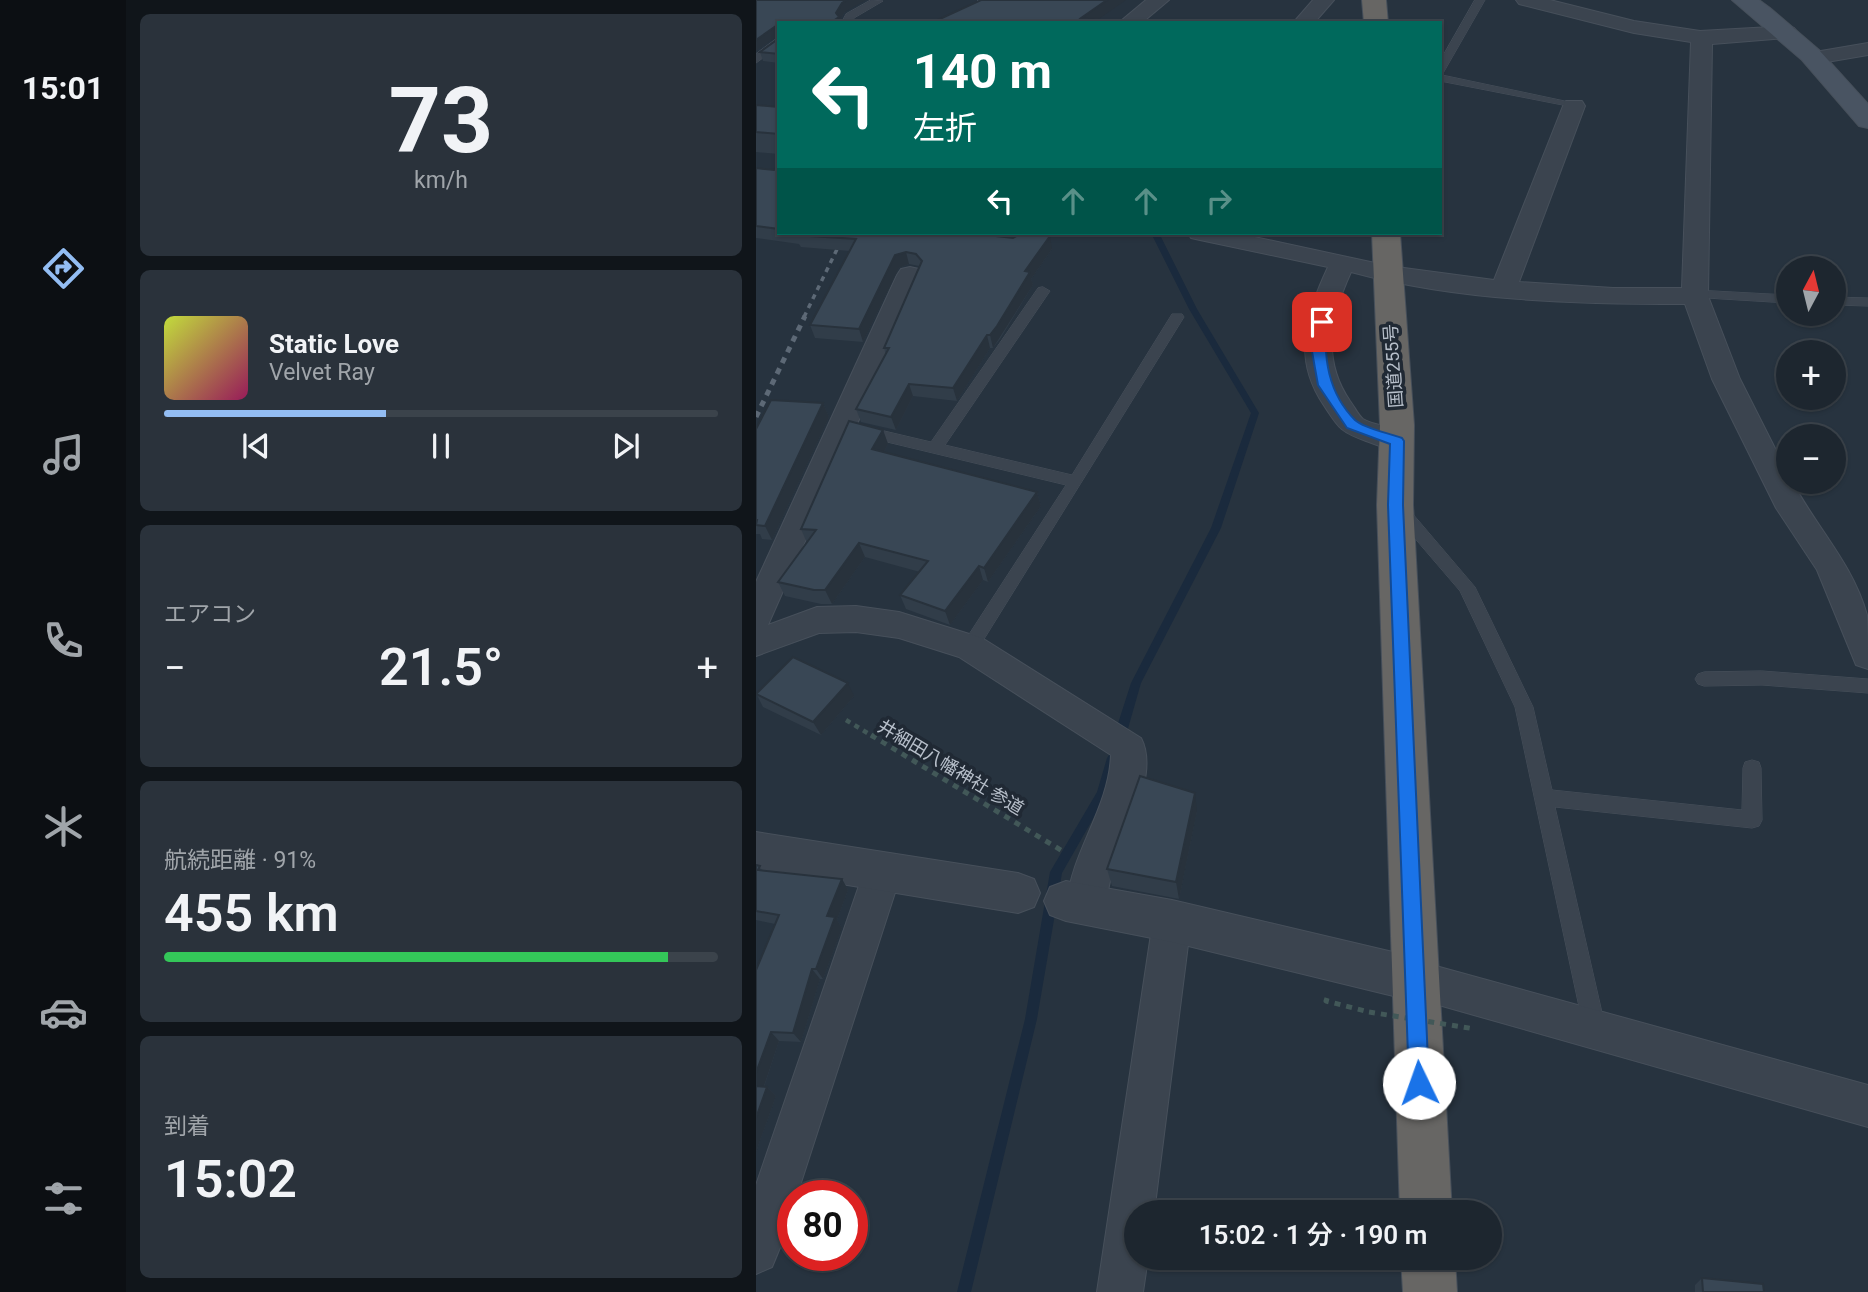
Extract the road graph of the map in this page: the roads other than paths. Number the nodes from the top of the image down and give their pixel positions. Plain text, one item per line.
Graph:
1 (876, 0) edge
2 (1159, 0) edge
3 (1324, 0) edge
4 (1374, 0) edge
5 (1480, 0) edge
6 (1525, 0) edge
7 (1744, 0) edge
8 (847, 21) edge
9 (1133, 21) edge
10 (1305, 21) edge
11 (1376, 21) edge
12 (1787, 32) junction
13 (1702, 37) junction
14 (777, 42) edge
15 (1868, 49) edge
16 (1815, 58) junction
17 (759, 64) edge
18 (1442, 68) edge
19 (1442, 78) edge
20 (1574, 106) joint
21 (1868, 120) edge
22 (1210, 235) edge
23 (1386, 235) edge
24 (1343, 262) junction
25 (1388, 274) junction
26 (910, 275) dead end
27 (1503, 289) junction
28 (1043, 291) dead end
29 (1695, 295) junction
30 (1776, 298) edge
31 (1846, 301) edge
32 (1868, 302) edge
33 (1177, 317) dead end
34 (843, 425) junction
35 (1397, 441) junction
36 (934, 450) junction
37 (1076, 482) junction
38 (1395, 505) junction
39 (756, 617) edge
40 (756, 643) edge
41 (1866, 643) edge
42 (970, 647) junction
43 (1704, 679) dead end
44 (1868, 686) edge
45 (1752, 768) dead end
46 (1544, 797) junction
47 (756, 851) edge
48 (883, 871) junction
49 (1018, 892) joint
50 (1076, 903) junction
51 (1172, 921) junction
52 (1413, 979) junction
53 (1595, 1030) junction
54 (1868, 1106) edge
55 (1425, 1200) edge
56 (756, 1251) edge
57 (1429, 1270) edge
58 (1120, 1292) edge
59 (1430, 1292) edge

1 - 8 lane
2 - 9 street
3 - 10 street
4 - 11 highway
5 - 18 lane
6 - 13 street
7 - 12 main road
12 - 13 street
12 - 16 main road
13 - 29 street
14 - 17 lane
15 - 16 street
16 - 21 main road
19 - 20 lane
20 - 27 street
22 - 24 street
23 - 25 highway, 国道255号
24 - 25 street
24 - 35 street
25 - 27 street
25 - 35 highway, 国道255号
26 - 34 street
27 - 29 street
28 - 36 lane
29 - 30 lane
29 - 41 street
31 - 32 lane
33 - 37 lane
34 - 36 lane
34 - 39 street
35 - 38 highway, 国道255号
36 - 37 lane
37 - 42 lane
38 - 46 lane
38 - 52 highway, 国道255号
40 - 42 street
42 - 50 street
43 - 44 lane
45 - 46 lane
46 - 53 lane
47 - 48 street
48 - 49 street
48 - 56 street
49 - 50 street
50 - 51 street
51 - 52 street
51 - 58 street
52 - 53 street
52 - 55 highway, 国道255号
53 - 54 street
57 - 59 highway

